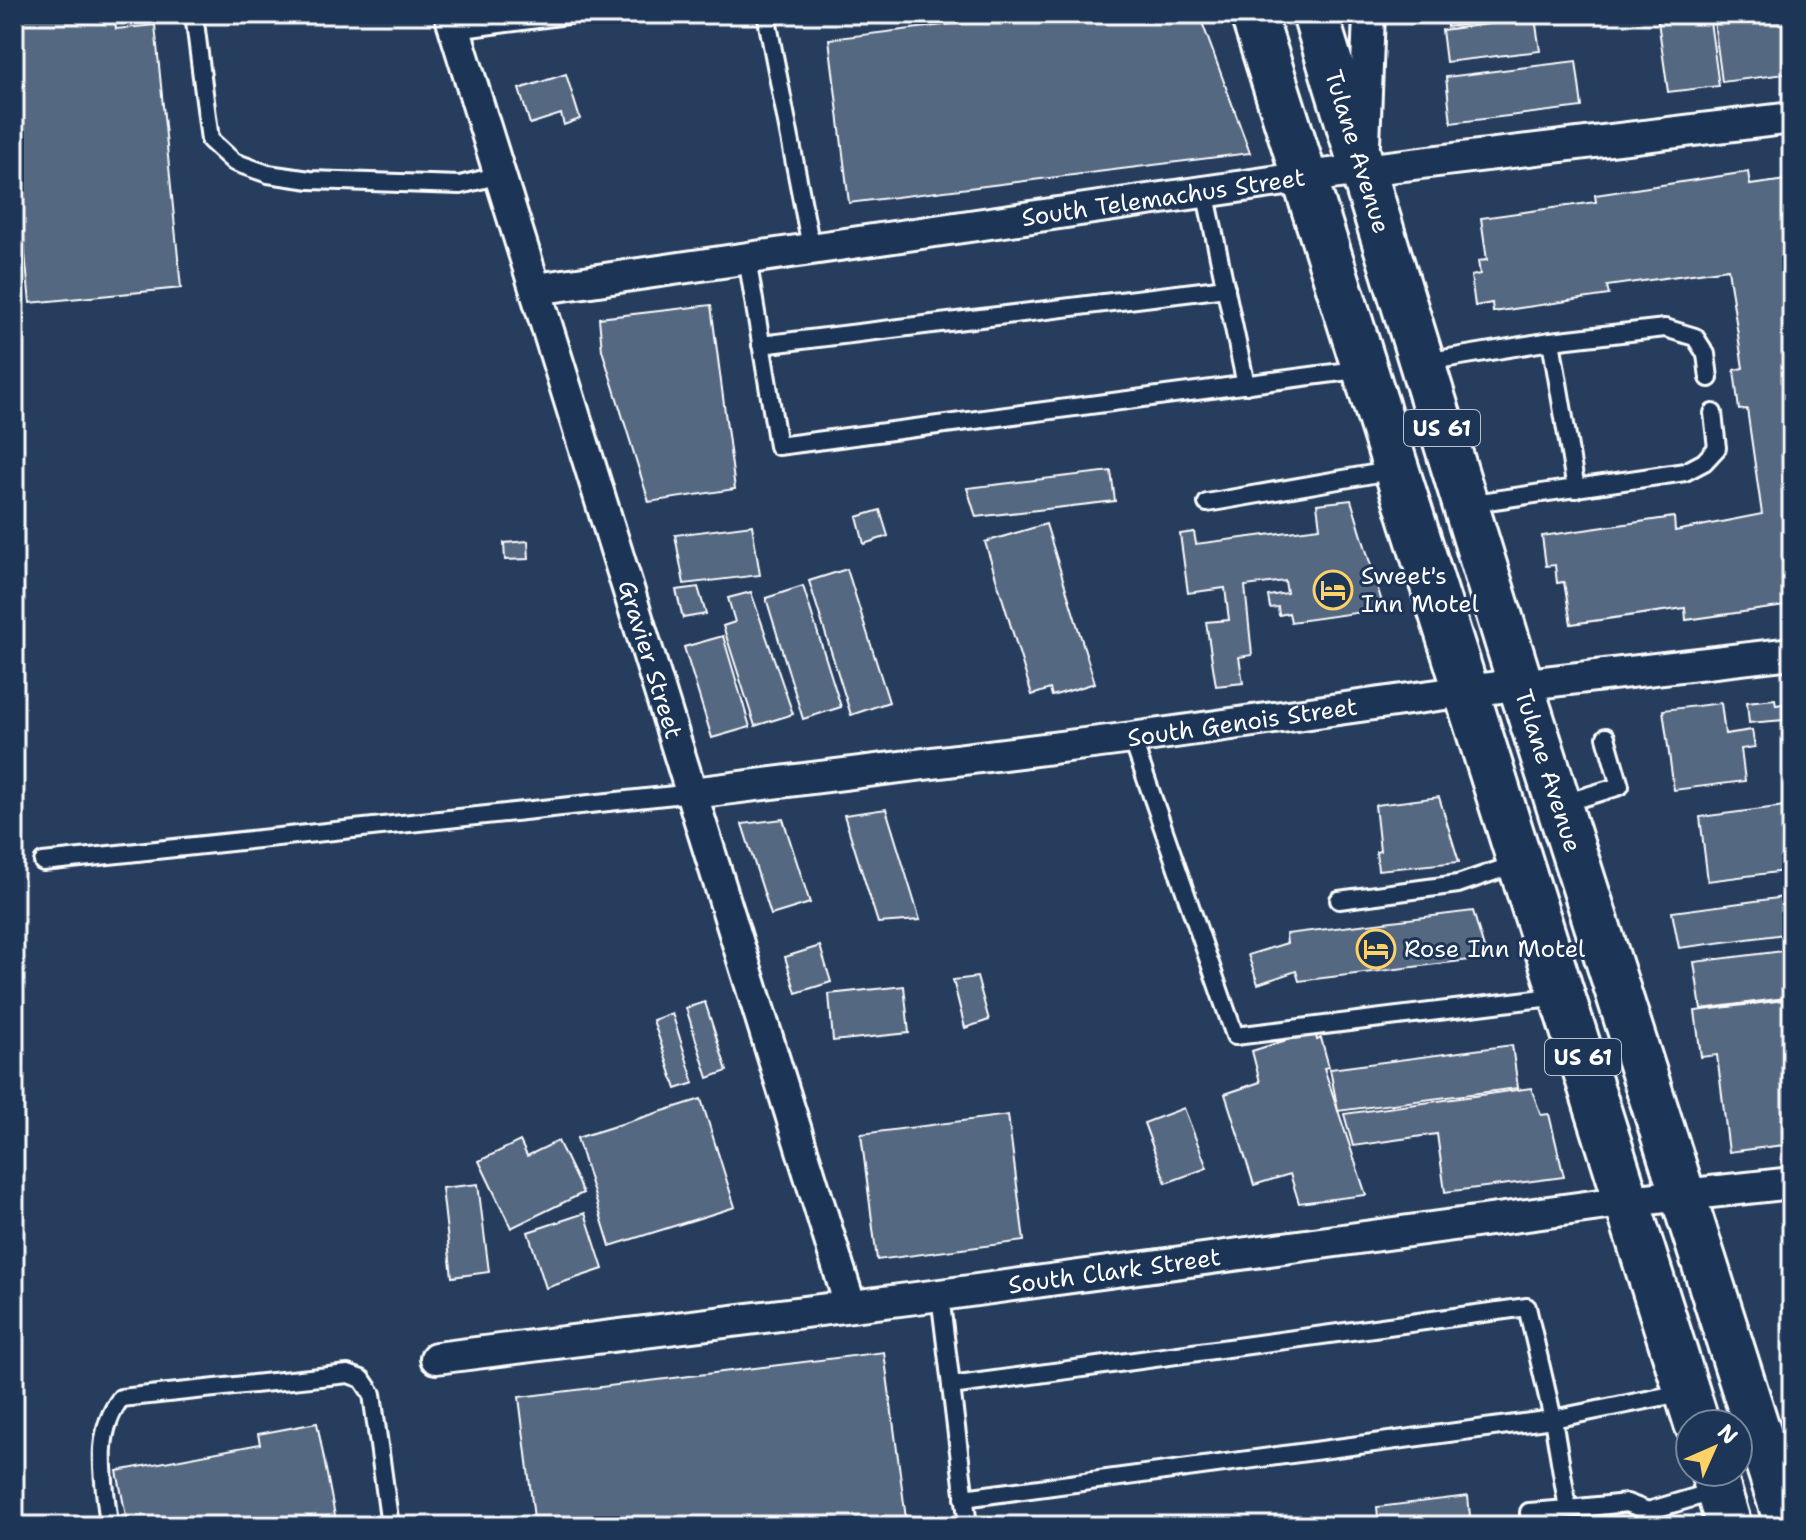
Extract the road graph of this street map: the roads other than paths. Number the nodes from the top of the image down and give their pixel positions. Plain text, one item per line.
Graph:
1 (194, 14) edge
2 (575, 14) edge
3 (766, 14) edge
4 (1253, 14) edge
5 (1315, 14) edge
6 (1369, 14) edge
7 (452, 22) edge
8 (1792, 118) edge
9 (1363, 170) junction
10 (500, 175) junction
11 (1306, 177) junction
12 (1205, 191) junction
13 (811, 247) junction
14 (747, 258) junction
15 (1226, 288) junction
16 (536, 289) junction
17 (1551, 341) junction
18 (761, 345) junction
19 (1422, 362) junction
20 (1366, 369) junction
21 (1709, 378) dead end
22 (1246, 385) junction
23 (1713, 413) dead end
24 (1397, 470) junction
25 (1576, 489) junction
26 (1207, 503) dead end
27 (1466, 505) junction
28 (1792, 653) edge
29 (1521, 686) junction
30 (1466, 691) junction
31 (1606, 737) dead end
32 (1132, 738) junction
33 (693, 793) junction
34 (1559, 804) junction
35 (43, 862) dead end
36 (1521, 862) junction
37 (1339, 900) dead end
38 (1563, 995) junction
39 (1792, 1183) edge
40 (1684, 1194) junction
41 (1629, 1201) junction
42 (940, 1295) junction
43 (850, 1305) junction
44 (436, 1358) dead end
45 (951, 1386) junction
46 (1692, 1408) edge
47 (1674, 1409) edge
48 (1553, 1419) junction
49 (1720, 1496) edge
50 (964, 1498) junction
51 (1568, 1509) junction
52 (1649, 1518) edge
53 (109, 1526) edge
54 (390, 1526) edge
55 (968, 1526) edge
56 (1530, 1526) edge
57 (1788, 1526) edge

1 - 10 lane
2 - 7 lane
3 - 13 lane
4 - 11 main road, US 61
5 - 9 main road, Tulane Avenue / US 61
6 - 9 street
7 - 10 street, Gravier Street
8 - 9 street, South Telemachus Street
9 - 11 street, South Telemachus Street
9 - 19 main road, Tulane Avenue / US 61
10 - 16 street, Gravier Street
11 - 12 street, South Telemachus Street
11 - 20 main road, US 61
12 - 13 street, South Telemachus Street
12 - 15 lane
13 - 14 street, South Telemachus Street
14 - 16 street, South Telemachus Street
14 - 18 lane
15 - 18 lane
15 - 22 lane
16 - 33 street, Gravier Street
17 - 19 lane
17 - 21 lane
17 - 25 lane
18 - 22 lane
19 - 27 main road, Tulane Avenue / US 61
20 - 22 lane
20 - 24 main road, US 61
23 - 25 lane
24 - 26 lane
24 - 30 main road, US 61
25 - 27 lane
27 - 29 main road, Tulane Avenue / US 61
28 - 29 street, South Genois Street
29 - 30 street, South Genois Street
29 - 34 main road, Tulane Avenue / US 61
30 - 32 street, South Genois Street
30 - 36 main road, US 61
31 - 34 lane
32 - 33 street, South Genois Street
32 - 38 lane
33 - 35 lane
33 - 43 street, Gravier Street
34 - 40 main road, Tulane Avenue / US 61
36 - 37 lane
36 - 38 main road, US 61
38 - 41 main road, US 61
39 - 40 street, South Clark Street
40 - 41 street, South Clark Street
40 - 57 main road, Tulane Avenue / US 61
41 - 42 street, South Clark Street
41 - 46 main road, US 61
42 - 43 street, South Clark Street
42 - 45 lane
43 - 44 street, South Clark Street
45 - 48 lane
45 - 50 lane
47 - 48 lane
48 - 50 lane
48 - 51 lane
49 - 52 lane
50 - 55 lane
51 - 52 lane
51 - 56 lane
53 - 54 lane

